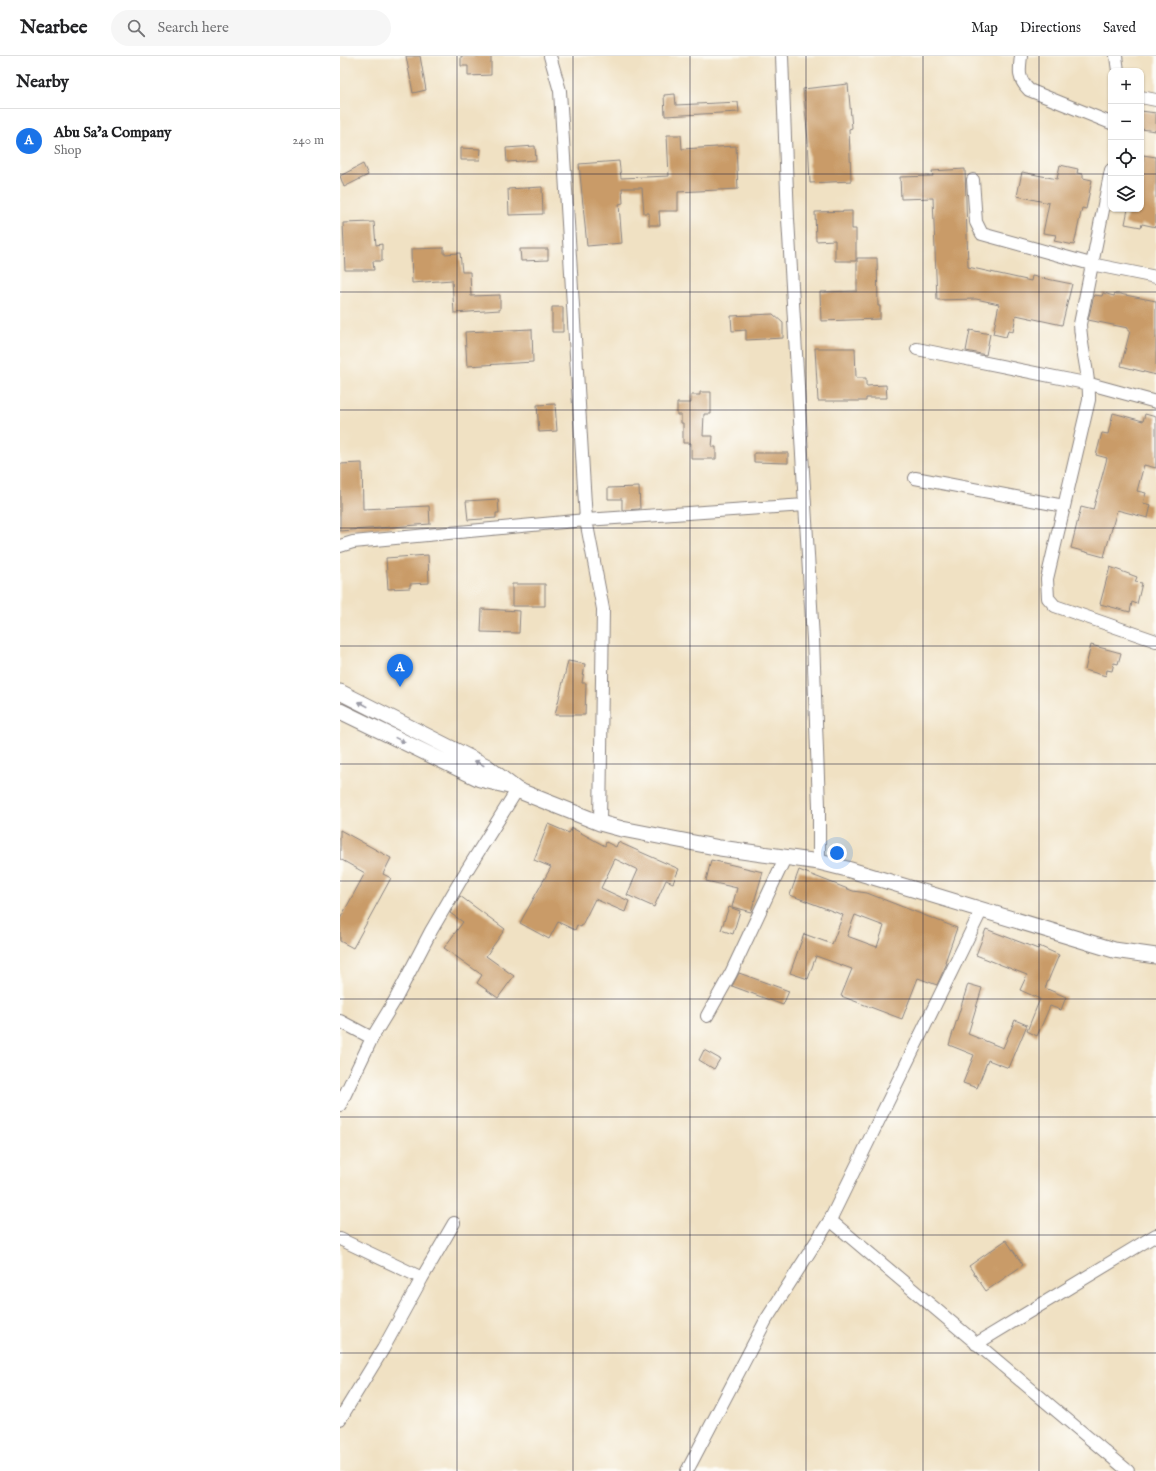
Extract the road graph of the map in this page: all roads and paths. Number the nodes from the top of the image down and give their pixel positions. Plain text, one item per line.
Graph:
1 (550, 56) edge
2 (782, 56) edge
3 (1021, 56) edge
4 (1116, 56) edge
5 (1118, 68) edge
6 (1144, 98) edge
7 (1156, 100) edge
8 (1108, 122) edge
9 (1110, 176) edge
10 (973, 180) dead end
11 (1091, 264) junction
12 (1156, 277) edge
13 (917, 349) dead end
14 (1090, 384) junction
15 (1156, 402) edge
16 (915, 478) dead end
17 (805, 505) junction
18 (1064, 506) junction
19 (586, 520) junction
20 (340, 546) edge
21 (1156, 640) edge
22 (340, 692) edge
23 (340, 711) edge
24 (514, 788) junction
25 (600, 823) junction
26 (784, 858) junction
27 (819, 862) junction
28 (982, 910) junction
29 (1156, 956) edge
30 (707, 1016) dead end
31 (340, 1021) edge
32 (372, 1038) junction
33 (340, 1104) edge
34 (830, 1220) junction
35 (454, 1223) dead end
36 (1156, 1235) edge
37 (340, 1239) edge
38 (422, 1278) junction
39 (976, 1344) junction
40 (340, 1419) edge
41 (687, 1471) edge
42 (1128, 1471) edge

1 - 19 street
2 - 17 street
3 - 8 street
4 - 5 street
6 - 7 street
9 - 11 street
10 - 11 street
11 - 12 street
11 - 14 street
13 - 14 street
14 - 15 street
14 - 18 street
16 - 18 street
17 - 19 street
17 - 27 street
18 - 21 street
19 - 20 street
19 - 25 street
24 -> 22 street
23 -> 24 street
24 - 25 street
24 - 32 street
25 - 26 street
26 - 27 street
26 - 30 street
27 - 28 street
28 - 29 street
28 - 34 street
31 - 32 street
32 - 33 street
34 - 39 street
34 - 41 street
35 - 38 street
36 - 39 street
37 - 38 street
38 - 40 street
39 - 42 street

